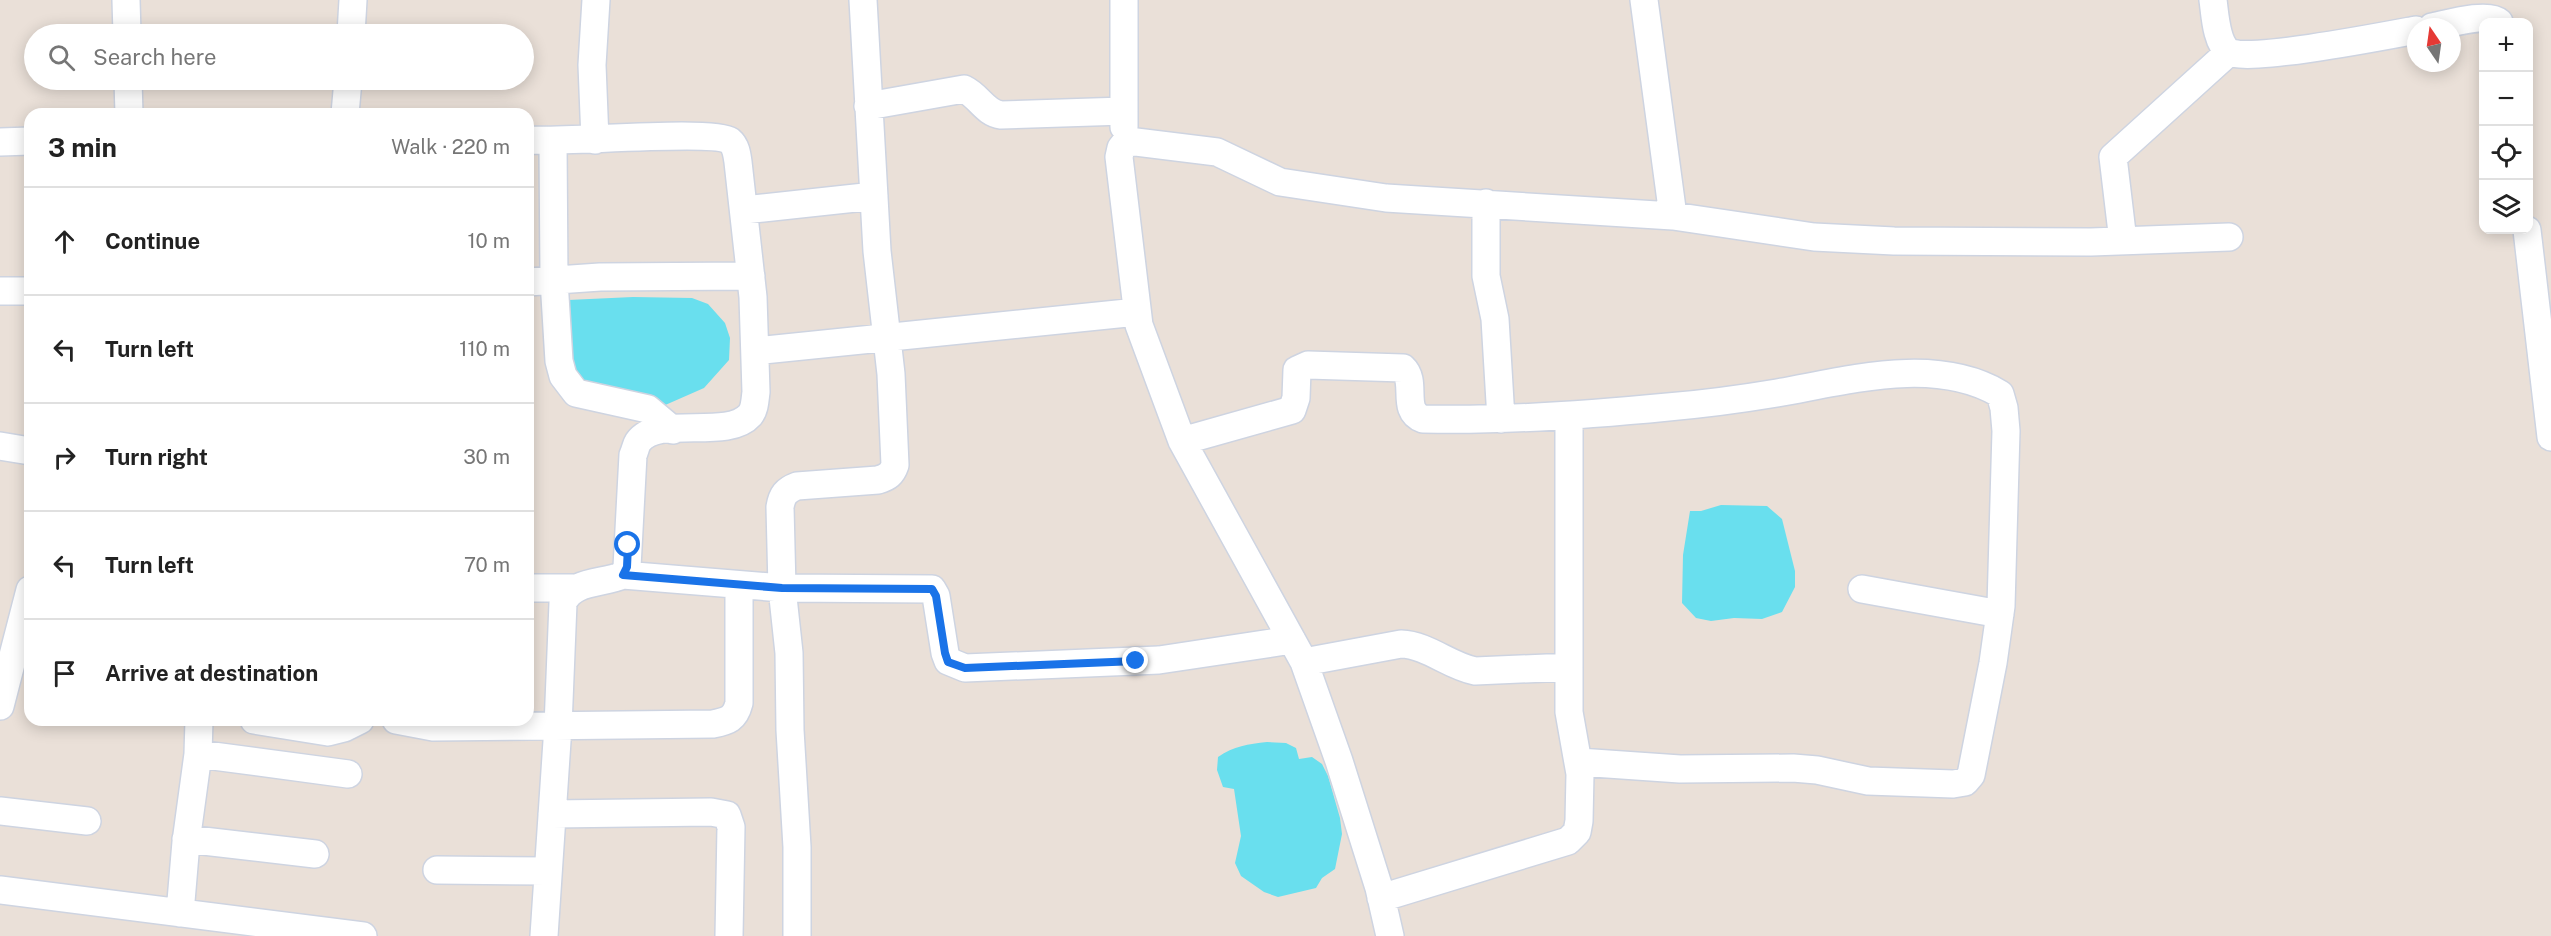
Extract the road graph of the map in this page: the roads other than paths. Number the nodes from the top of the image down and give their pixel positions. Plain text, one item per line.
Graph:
1 (126, 0) edge
2 (353, 0) edge
3 (596, 0) edge
4 (863, 0) edge
5 (1124, 0) edge
6 (1644, 0) edge
7 (2212, 0) edge
8 (2479, 19) edge
9 (2461, 22) edge
10 (127, 24) edge
11 (352, 24) edge
12 (2407, 32) edge
13 (2229, 52) junction
14 (128, 90) edge
15 (347, 90) edge
16 (868, 106) junction
17 (129, 108) edge
18 (346, 108) edge
19 (1124, 111) junction
20 (595, 140) junction
21 (24, 141) edge
22 (540, 141) edge
23 (0, 142) edge
24 (1125, 143) junction
25 (874, 196) junction
26 (1486, 202) junction
27 (744, 210) junction
28 (1673, 216) junction
29 (2527, 234) edge
30 (2229, 237) dead end
31 (2123, 241) junction
32 (751, 276) junction
33 (541, 281) edge
34 (0, 291) edge
35 (24, 291) edge
36 (1137, 312) junction
37 (887, 339) junction
38 (755, 351) junction
39 (1569, 416) junction
40 (1501, 419) junction
41 (673, 430) junction
42 (2551, 437) edge
43 (1182, 441) junction
44 (0, 446) edge
45 (24, 450) edge
46 (623, 575) junction
47 (739, 585) junction
48 (534, 588) edge
49 (573, 588) junction
50 (782, 588) junction
51 (1862, 589) dead end
52 (24, 613) edge
53 (2000, 614) junction
54 (1298, 651) junction
55 (1569, 667) junction
56 (0, 706) edge
57 (199, 726) edge
58 (291, 726) edge
59 (347, 726) edge
60 (428, 726) edge
61 (558, 726) junction
62 (198, 754) junction
63 (1579, 762) junction
64 (348, 774) dead end
65 (0, 811) edge
66 (552, 814) junction
67 (87, 821) dead end
68 (186, 839) junction
69 (315, 854) dead end
70 (437, 870) dead end
71 (548, 871) junction
72 (0, 890) edge
73 (1381, 898) junction
74 (180, 913) junction
75 (363, 936) edge
76 (544, 936) edge
77 (729, 936) edge
78 (797, 936) edge
79 (1390, 936) edge

1 - 10 street
2 - 11 street
3 - 20 street
4 - 16 street
5 - 19 street
6 - 28 street
7 - 13 street
8 - 9 street
12 - 13 street
13 - 31 street
14 - 17 street
15 - 18 street
16 - 19 street
16 - 25 street
19 - 24 street
20 - 22 street
20 - 27 street
21 - 23 street
22 - 33 street
24 - 26 street
24 - 36 street
25 - 27 street
25 - 37 street
26 - 28 street
26 - 40 street
27 - 32 street
28 - 31 street
29 - 42 street
30 - 31 street
32 - 33 street
32 - 38 street
33 - 41 street
34 - 35 street
36 - 37 street
36 - 43 street
37 - 38 street
37 - 50 street
38 - 41 street
39 - 40 street
39 - 53 street
39 - 55 street
40 - 43 street
41 - 46 street
43 - 54 street
44 - 45 street
46 - 47 street
46 - 49 street
47 - 50 street
47 - 61 street
48 - 49 street
49 - 61 street
50 - 54 street
50 - 78 street
51 - 53 street
52 - 56 street
53 - 63 street
54 - 55 street
54 - 73 street
55 - 63 street
57 - 62 street
58 - 59 street
60 - 61 street
61 - 66 street
62 - 64 street
62 - 68 street
63 - 73 street
65 - 67 street
66 - 71 street
66 - 77 street
68 - 69 street
68 - 74 street
70 - 71 street
71 - 76 street
72 - 74 street
73 - 79 street
74 - 75 street

